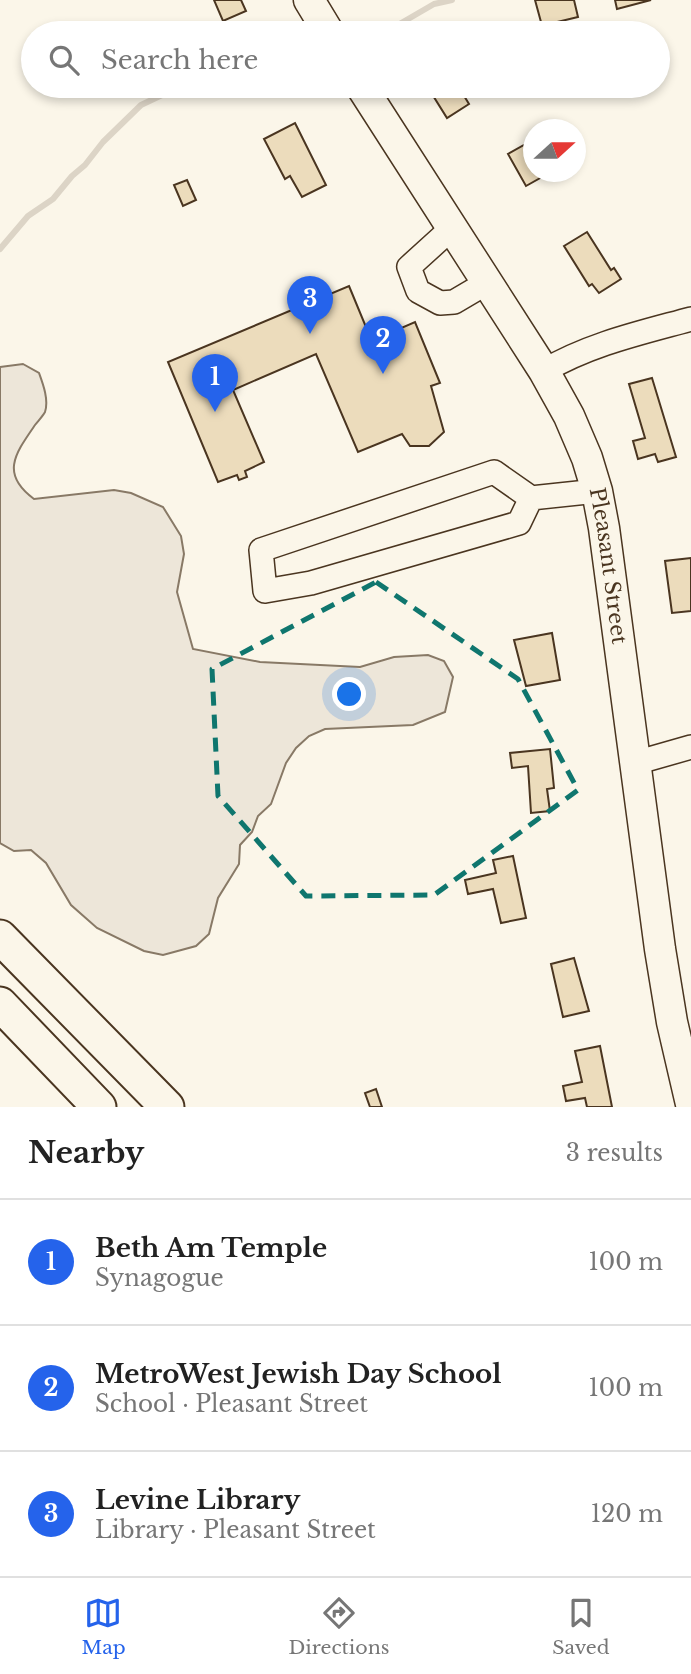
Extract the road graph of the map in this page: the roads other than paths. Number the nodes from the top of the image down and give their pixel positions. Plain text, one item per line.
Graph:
1 (314, 2) edge
2 (323, 21) edge
3 (370, 98) edge
4 (453, 227) junction
5 (488, 282) junction
6 (691, 319) edge
7 (544, 372) junction
8 (597, 491) junction
9 (531, 498) junction
10 (691, 747) edge
11 (635, 763) junction
12 (0, 937) edge
13 (0, 1004) edge
14 (691, 1104) edge
15 (99, 1107) edge
16 (167, 1107) edge

1 - 2 main road
3 - 4 main road, Pleasant Street
4 - 5 main road, Pleasant Street
4 - 5 street
5 - 7 main road, Pleasant Street
6 - 7 street
7 - 8 main road, Pleasant Street
8 - 9 street
8 - 11 main road, Pleasant Street
9 - 9 street
10 - 11 street
11 - 14 main road, Pleasant Street
12 - 16 highway
13 - 15 highway

